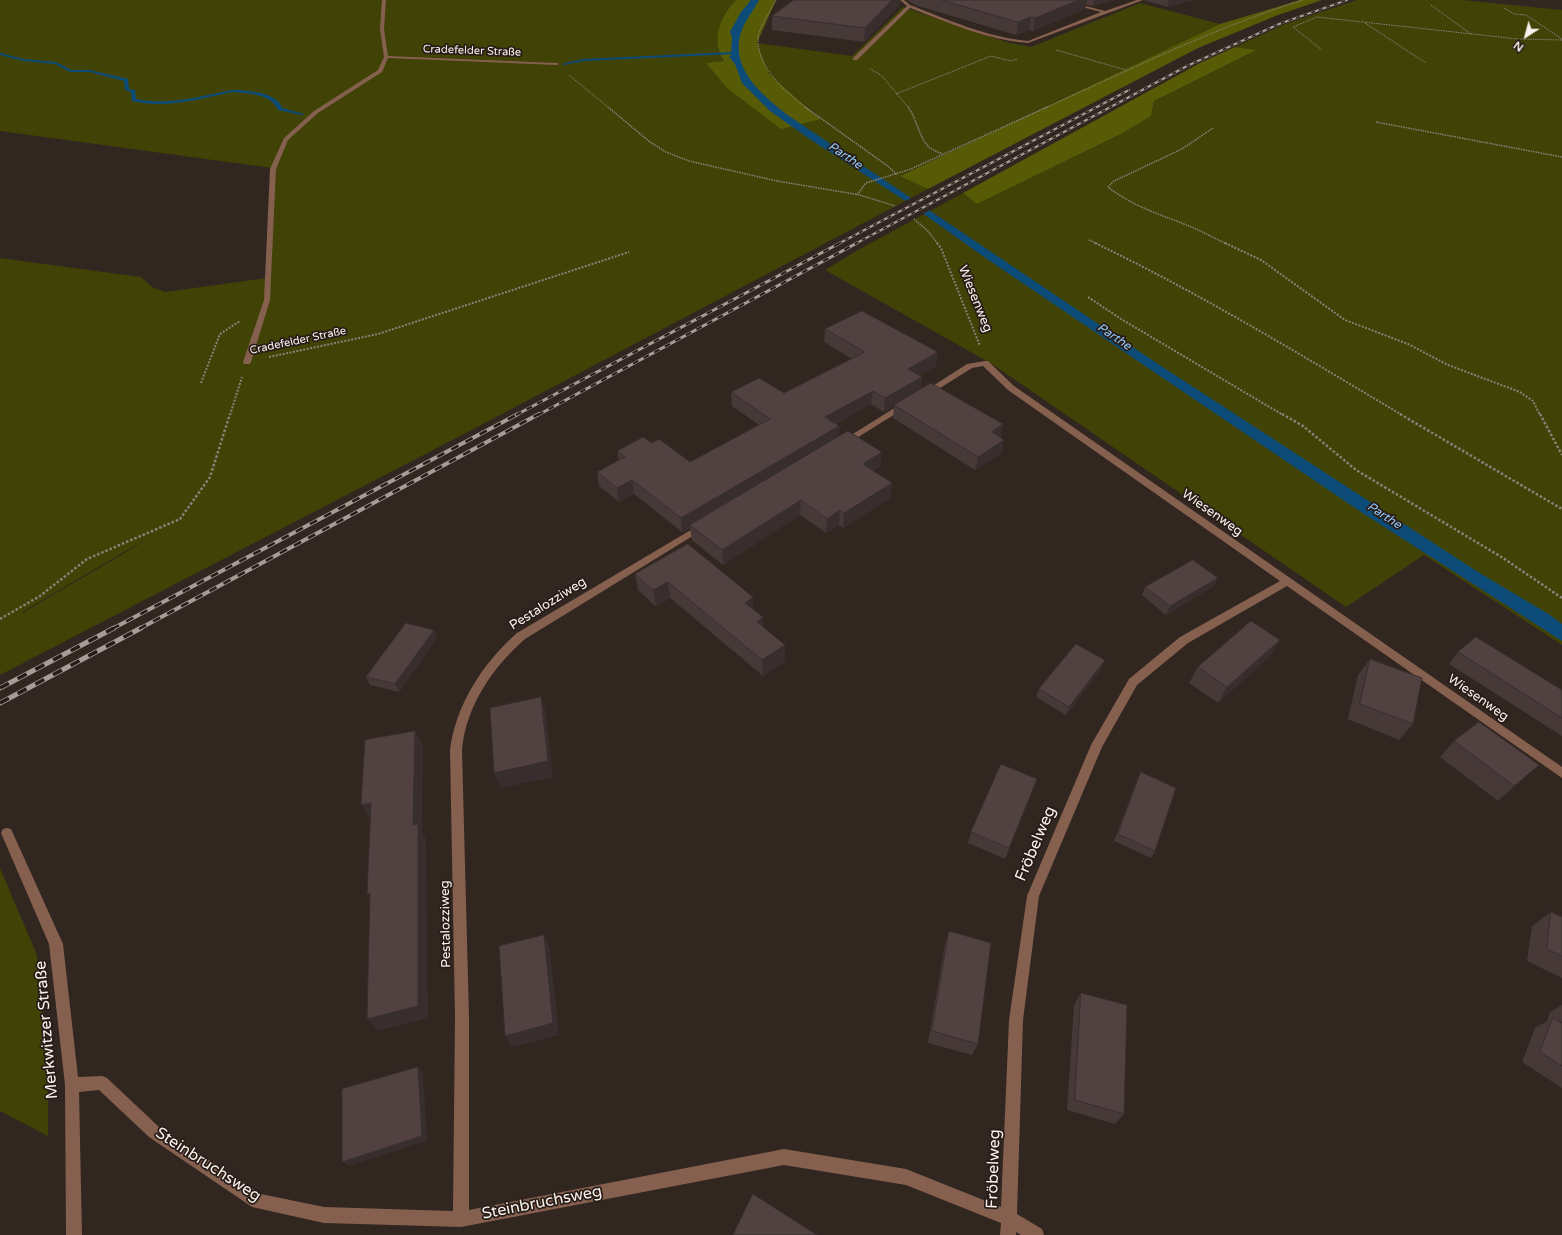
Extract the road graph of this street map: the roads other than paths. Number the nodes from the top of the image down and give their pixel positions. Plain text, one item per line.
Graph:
1 (384, 0) edge
2 (902, 0) edge
3 (1057, 0) edge
4 (1141, 0) edge
5 (909, 6) junction
6 (1105, 12) junction
7 (386, 57) junction
8 (855, 59) road end
9 (557, 64) road end
10 (247, 362) road end
11 (834, 448) edge
12 (712, 521) edge
13 (1288, 581) junction
14 (1562, 773) edge
15 (7, 833) dead end
16 (72, 1085) junction
17 (1009, 1218) junction
18 (461, 1219) junction
19 (74, 1235) edge
20 (1008, 1235) edge
21 (1036, 1235) edge

1 - 7 street
2 - 5 street
3 - 6 street
4 - 6 street
5 - 6 street
5 - 8 street
7 - 9 street, Cradefelder Straße
7 - 10 street, Cradefelder Straße
11 - 13 street, Wiesenweg
12 - 18 street, Pestalozziweg
13 - 14 street, Wiesenweg
13 - 17 street, Fröbelweg
15 - 16 street, Merkwitzer Straße
16 - 18 street, Steinbruchsweg
16 - 19 street, Merkwitzer Straße
17 - 18 street, Steinbruchsweg
17 - 20 street, Fröbelweg
17 - 21 street, Steinbruchsweg

